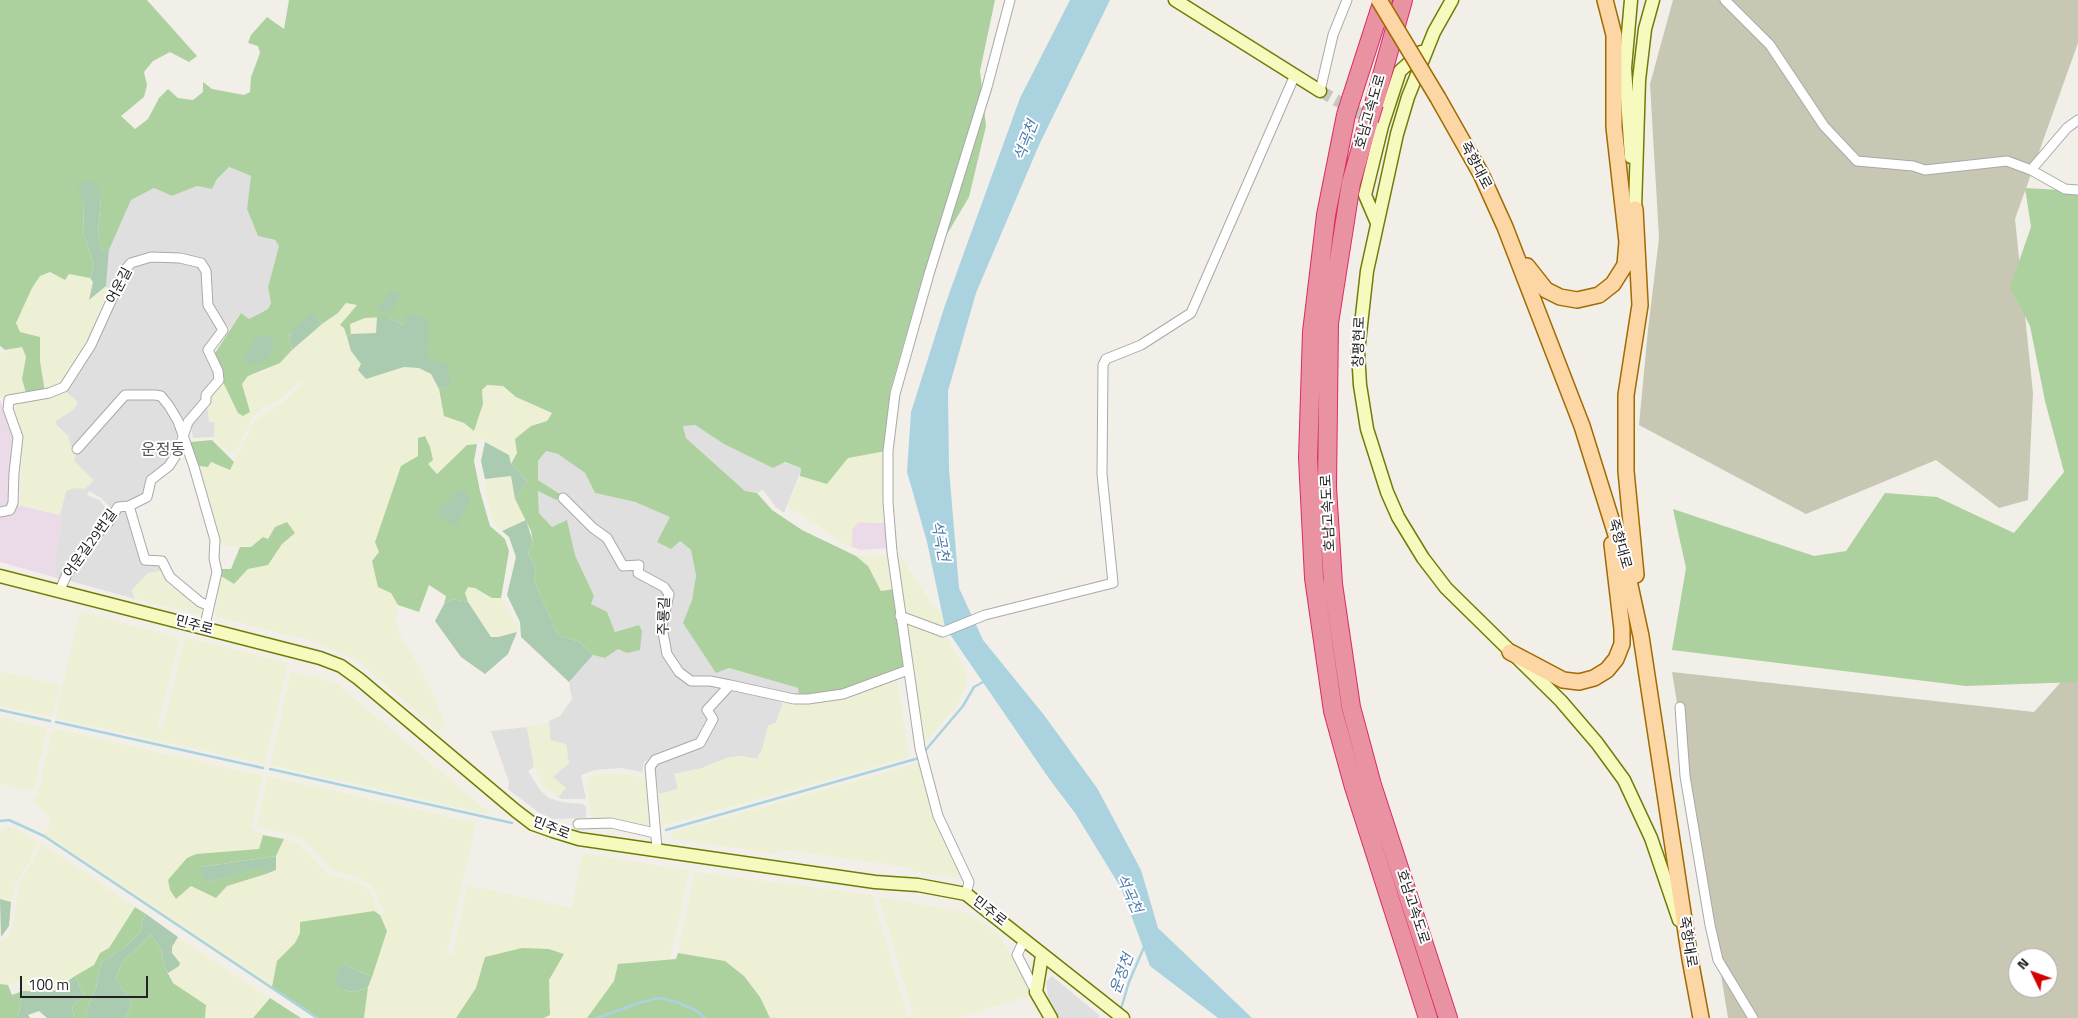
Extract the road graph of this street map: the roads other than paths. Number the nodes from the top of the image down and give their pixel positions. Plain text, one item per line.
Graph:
1 (1010, 0) edge
2 (1175, 0) edge
3 (1347, 0) edge
4 (1379, 0) edge
5 (1383, 0) edge
6 (1403, 0) edge
7 (1408, 0) edge
8 (1452, 0) edge
9 (1605, 0) edge
10 (1631, 0) edge
11 (1652, 0) edge
12 (1725, 0) edge
13 (1393, 40) junction
14 (1428, 45) junction
15 (1295, 75) junction
16 (1320, 91) joint
17 (2078, 120) edge
18 (2031, 170) junction
19 (2078, 190) edge
20 (1635, 209) junction
21 (1377, 223) junction
22 (1505, 227) junction
23 (183, 434) junction
24 (77, 449) dead end
25 (1605, 495) junction
26 (563, 498) dead end
27 (129, 506) junction
28 (0, 512) edge
29 (0, 576) edge
30 (59, 592) junction
31 (210, 606) junction
32 (900, 616) junction
33 (204, 629) junction
34 (1641, 636) junction
35 (1510, 652) junction
36 (908, 670) junction
37 (730, 685) junction
38 (1680, 707) dead end
39 (578, 824) dead end
40 (655, 833) junction
41 (657, 849) junction
42 (966, 894) junction
43 (1024, 940) junction
44 (1042, 956) junction
45 (1690, 959) junction
46 (1036, 992) junction
47 (1118, 1014) edge
48 (1051, 1018) edge
49 (1428, 1018) edge
50 (1448, 1018) edge
51 (1701, 1018) edge
52 (1753, 1018) edge

1 - 32 street
2 - 15 main road
3 - 16 street
4 - 22 main road, 죽향대로, bridge
5 - 49 highway, 호남고속도로, bridge
6 - 13 highway, 호남고속도로
7 - 13 highway
8 - 14 main road, 창평현로
9 - 22 main road
10 - 20 main road
11 - 20 main road
12 - 18 street
13 - 50 highway, 호남고속도로
14 - 21 main road, 창평현로
14 - 21 main road
15 - 16 main road
15 - 32 street
17 - 18 street
18 - 19 street
20 - 34 main road
21 - 35 main road, 창평현로
22 - 25 main road, 죽향대로
23 - 24 street
23 - 27 street, 어운길29번길
23 - 28 street, 어운길
23 - 31 street
25 - 34 main road, 죽향대로
25 - 35 main road
26 - 37 street, 주룡길
27 - 30 street, 어운길29번길
27 - 31 street, 어운길29번길
29 - 30 main road, 민주로
30 - 33 main road, 민주로
31 - 33 street
32 - 36 street
33 - 41 main road, 민주로
34 - 45 main road, 죽향대로
35 - 45 main road, 창평현로
36 - 37 street, 주룡길
36 - 42 street
37 - 40 street
38 - 52 street
39 - 40 street
40 - 41 street
41 - 42 main road, 민주로
42 - 43 main road, 민주로
43 - 44 main road, 민주로
43 - 46 street
44 - 46 main road
44 - 47 main road, 민주로
45 - 51 main road, 죽향대로
46 - 48 main road

